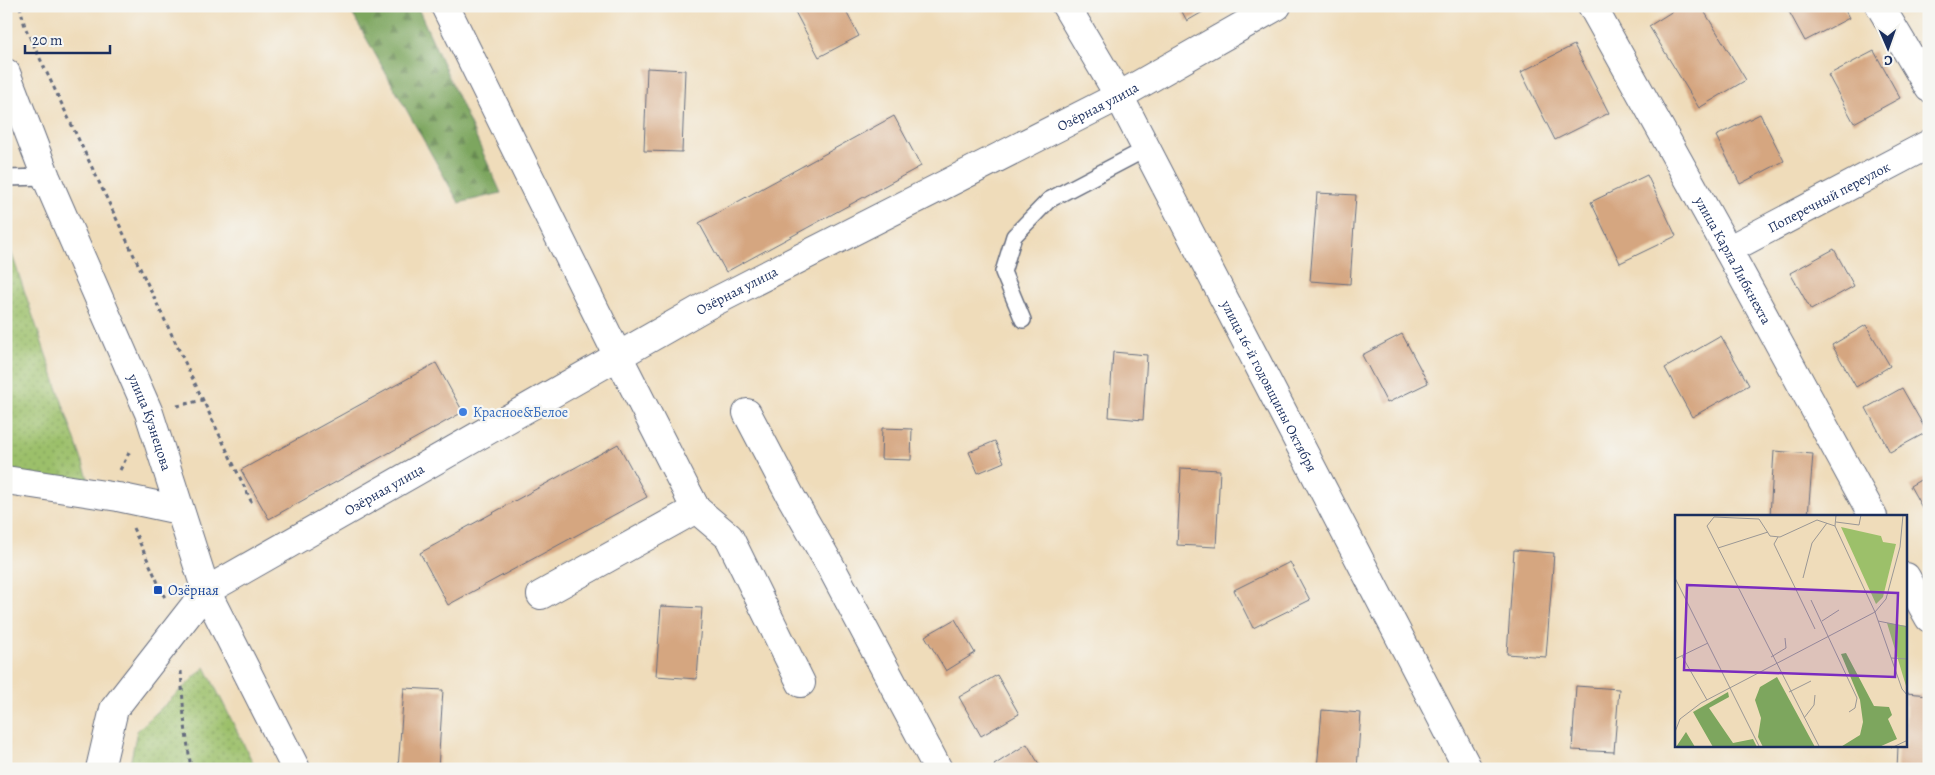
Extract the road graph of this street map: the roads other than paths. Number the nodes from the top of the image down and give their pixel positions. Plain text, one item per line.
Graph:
1 (446, 6) edge
2 (1066, 6) edge
3 (1277, 6) edge
4 (1592, 6) edge
5 (1880, 6) edge
6 (6, 73) edge
7 (1929, 88) edge
8 (1119, 96) junction
9 (1929, 144) edge
10 (1146, 149) junction
11 (46, 177) junction
12 (6, 178) edge
13 (1728, 250) junction
14 (1023, 320) dead end
15 (618, 356) junction
16 (747, 412) dead end
17 (6, 480) edge
18 (696, 509) junction
19 (180, 510) junction
20 (1872, 515) edge
21 (1908, 581) edge
22 (206, 591) junction
23 (541, 595) dead end
24 (1929, 618) edge
25 (801, 683) dead end
26 (100, 769) edge
27 (296, 769) edge
28 (937, 769) edge
29 (1468, 769) edge

1 - 15 lane
2 - 8 street, улица 16-й годовщины Октября
3 - 8 street, Озёрная улица
4 - 13 street, улица Карла Либкнехта
5 - 7 street
6 - 11 street, улица Кузнецова
8 - 10 street, улица 16-й годовщины Октября
8 - 15 street, Озёрная улица
9 - 13 street, Поперечный переулок
10 - 14 lane
10 - 29 street, улица 16-й годовщины Октября
11 - 12 lane
11 - 19 street, улица Кузнецова
13 - 20 street, улица Карла Либкнехта
15 - 18 street
15 - 22 street, Озёрная улица
16 - 28 street
17 - 19 street
18 - 23 street
18 - 25 street
19 - 22 street, улица Кузнецова
21 - 24 street
22 - 26 street
22 - 27 street, улица Кузнецова

